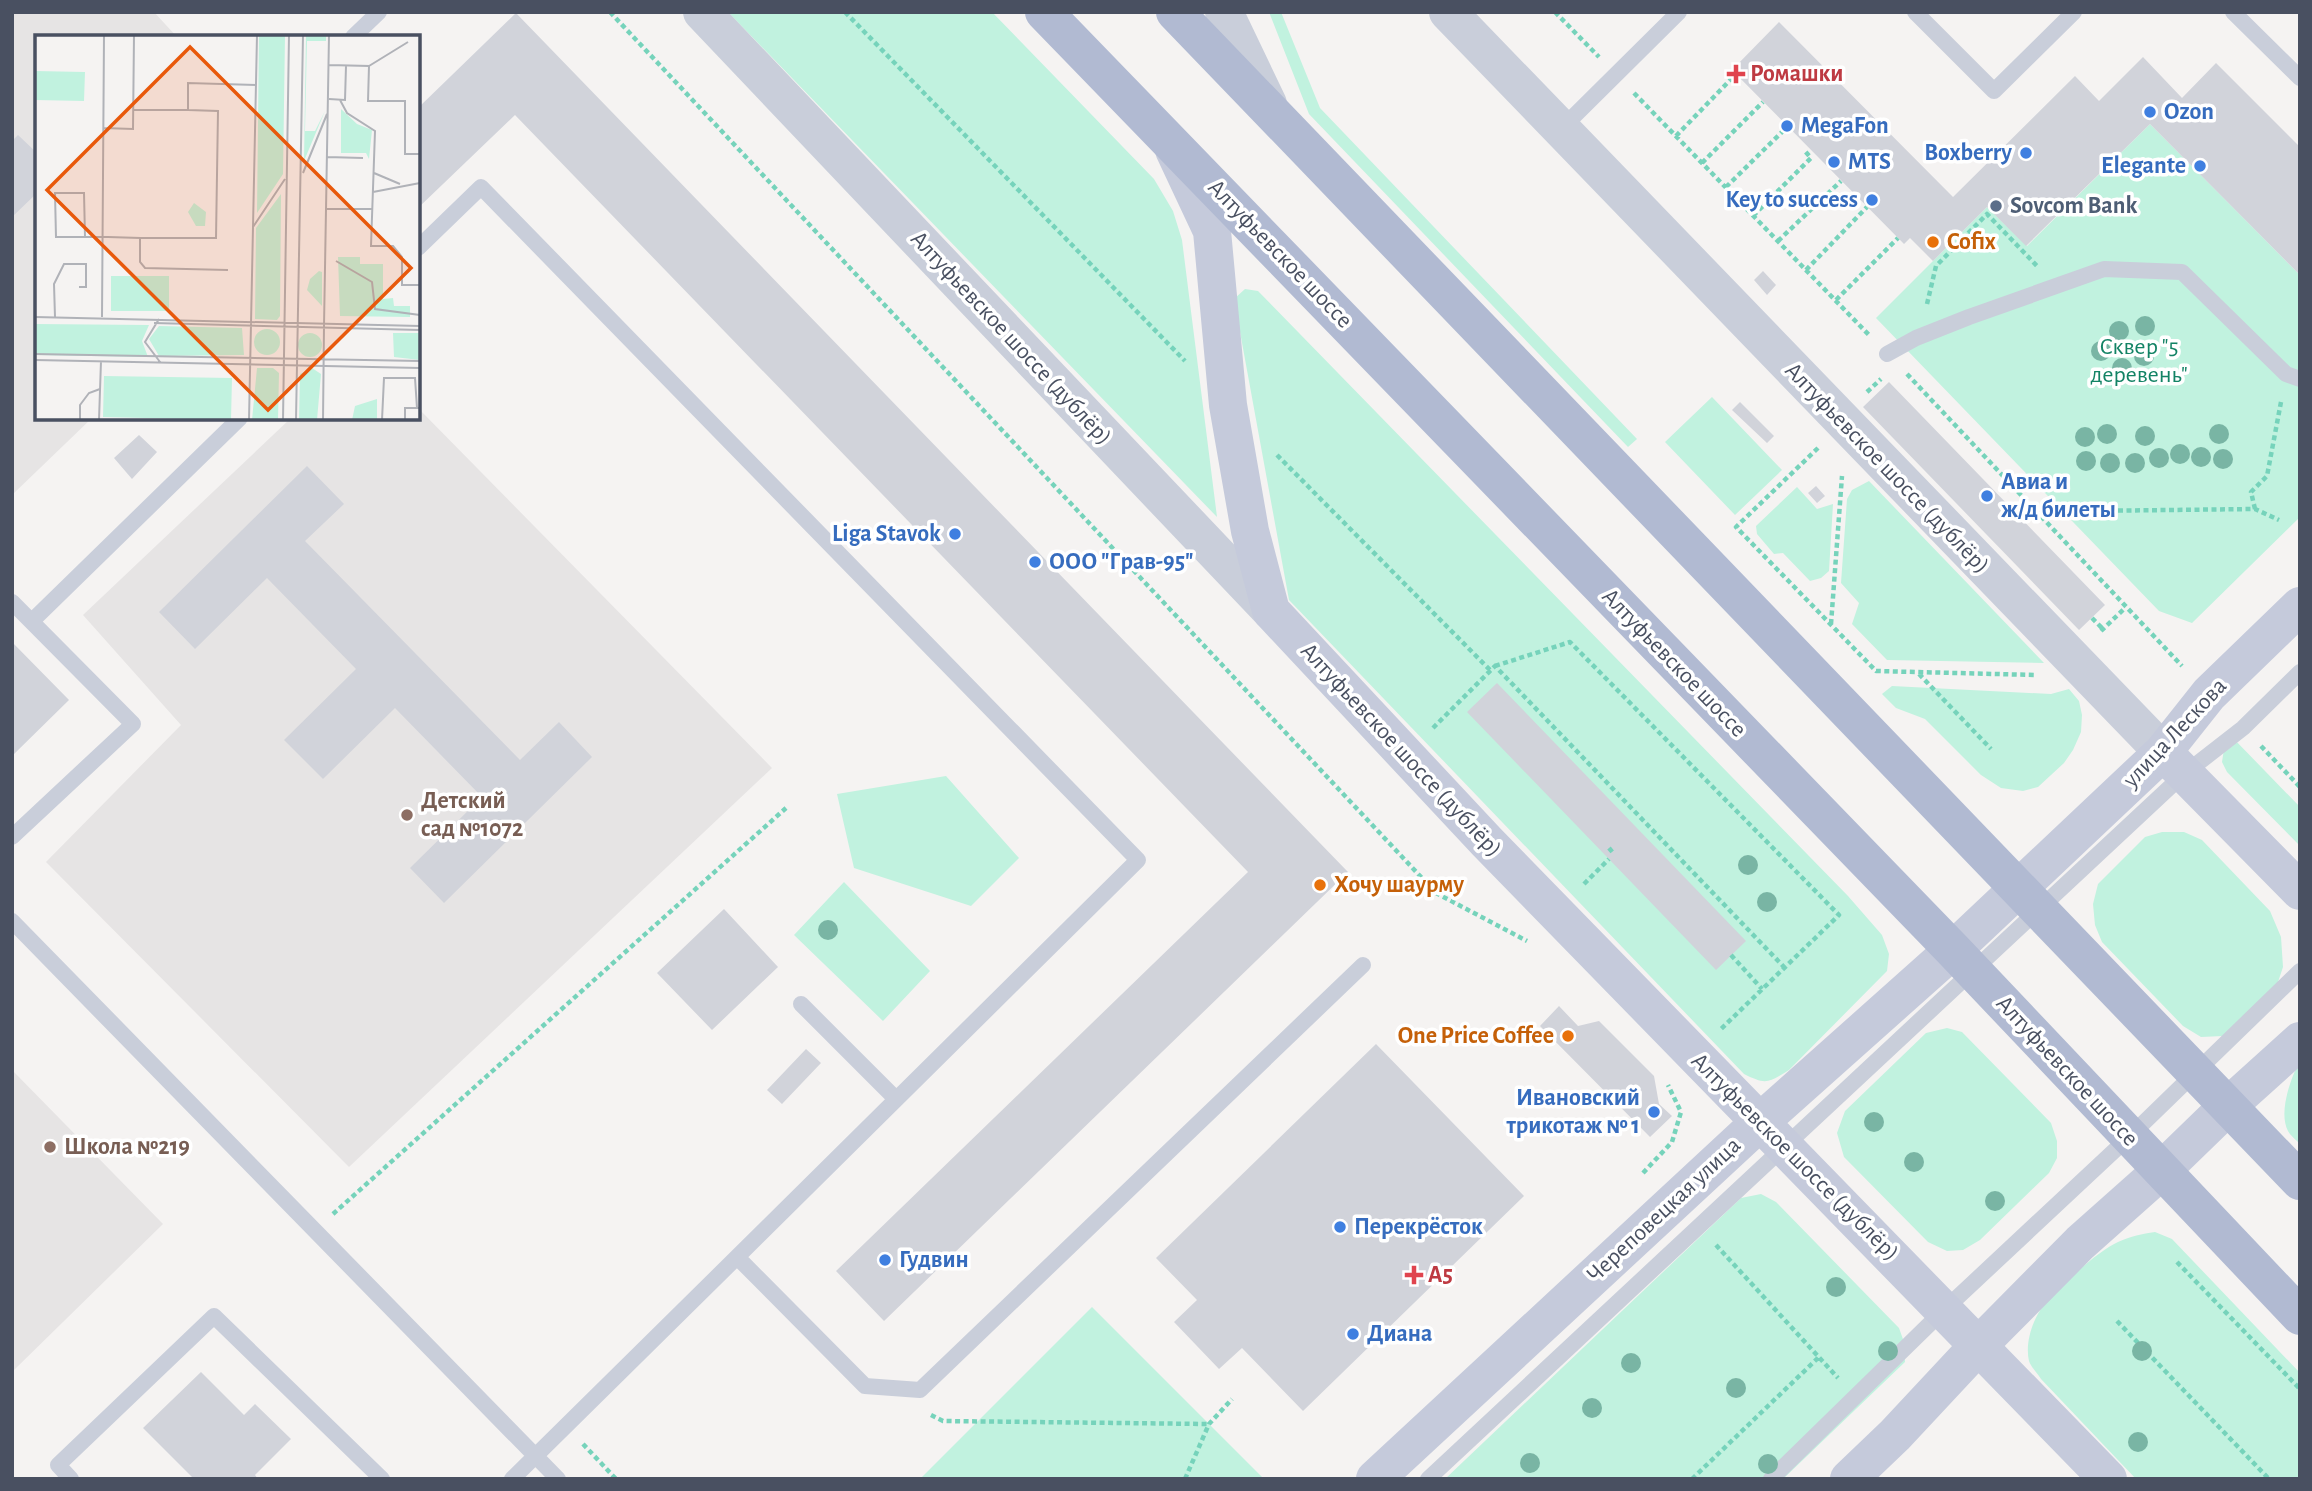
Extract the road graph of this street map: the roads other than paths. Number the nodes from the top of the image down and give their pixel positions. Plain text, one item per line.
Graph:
1 (379, 12) edge
2 (702, 12) edge
3 (1044, 12) edge
4 (1175, 12) edge
5 (1224, 12) edge
6 (1448, 12) edge
7 (1679, 12) edge
8 (1915, 12) edge
9 (2074, 12) edge
10 (2233, 12) edge
11 (355, 35) edge
12 (2300, 78) edge
13 (1272, 112) junction
14 (1562, 128) junction
15 (1169, 139) junction
16 (420, 246) edge
17 (1887, 354) dead end
18 (2293, 376) edge
19 (238, 420) edge
20 (12, 602) edge
21 (2300, 606) edge
22 (1270, 611) junction
23 (32, 621) junction
24 (2300, 672) edge
25 (2173, 763) junction
26 (12, 837) edge
27 (2300, 891) edge
28 (2029, 899) junction
29 (12, 921) edge
30 (1963, 961) junction
31 (1363, 965) dead end
32 (2300, 971) edge
33 (801, 1004) dead end
34 (2300, 1041) edge
35 (2195, 1072) junction
36 (896, 1099) junction
37 (2228, 1105) junction
38 (1772, 1135) junction
39 (2129, 1137) junction
40 (2161, 1171) junction
41 (2300, 1181) edge
42 (737, 1257) junction
43 (1945, 1309) junction
44 (2300, 1316) edge
45 (1979, 1345) junction
46 (535, 1456) junction
47 (71, 1479) edge
48 (382, 1479) edge
49 (512, 1479) edge
50 (558, 1479) edge
51 (1375, 1479) edge
52 (1428, 1479) edge
53 (1770, 1479) edge
54 (1849, 1479) edge
55 (2108, 1479) edge

1 - 11 lane
2 - 22 street, Алтуфьевское шоссе (дублёр)
3 - 15 main road, Алтуфьевское шоссе
4 - 13 main road
5 - 13 street
6 - 14 street, Алтуфьевское шоссе (дублёр)
7 - 14 lane
8 - 9 lane
10 - 12 lane
13 - 28 main road
14 - 25 street, Алтуфьевское шоссе (дублёр)
15 - 22 main road
15 - 30 main road, Алтуфьевское шоссе
16 - 36 lane
17 - 18 lane
19 - 23 lane
20 - 23 lane
21 - 25 main road, улица Лескова
22 - 38 main road, Алтуфьевское шоссе (дублёр)
23 - 26 lane
24 - 25 lane, улица Лескова
25 - 27 main road, Алтуфьевское шоссе (дублёр)
25 - 28 main road, улица Лескова
28 - 30 main road, Череповецкая улица
28 - 35 main road
29 - 46 lane
30 - 38 main road, Череповецкая улица
30 - 39 main road, Алтуфьевское шоссе
31 - 42 lane
32 - 35 lane
33 - 36 lane
34 - 37 main road
35 - 37 main road
35 - 39 lane
36 - 42 lane
37 - 40 main road
37 - 41 main road
38 - 43 main road, Алтуфьевское шоссе (дублёр)
38 - 51 main road, Череповецкая улица
38 - 52 lane, Череповецкая улица
39 - 40 main road, Алтуфьевское шоссе
39 - 43 lane
40 - 44 main road, Алтуфьевское шоссе
40 - 45 main road
42 - 46 lane
43 - 45 main road, Алтуфьевское шоссе (дублёр)
43 - 53 lane
45 - 54 main road
45 - 55 main road, Алтуфьевское шоссе (дублёр)
46 - 49 lane
46 - 50 lane
47 - 48 lane

